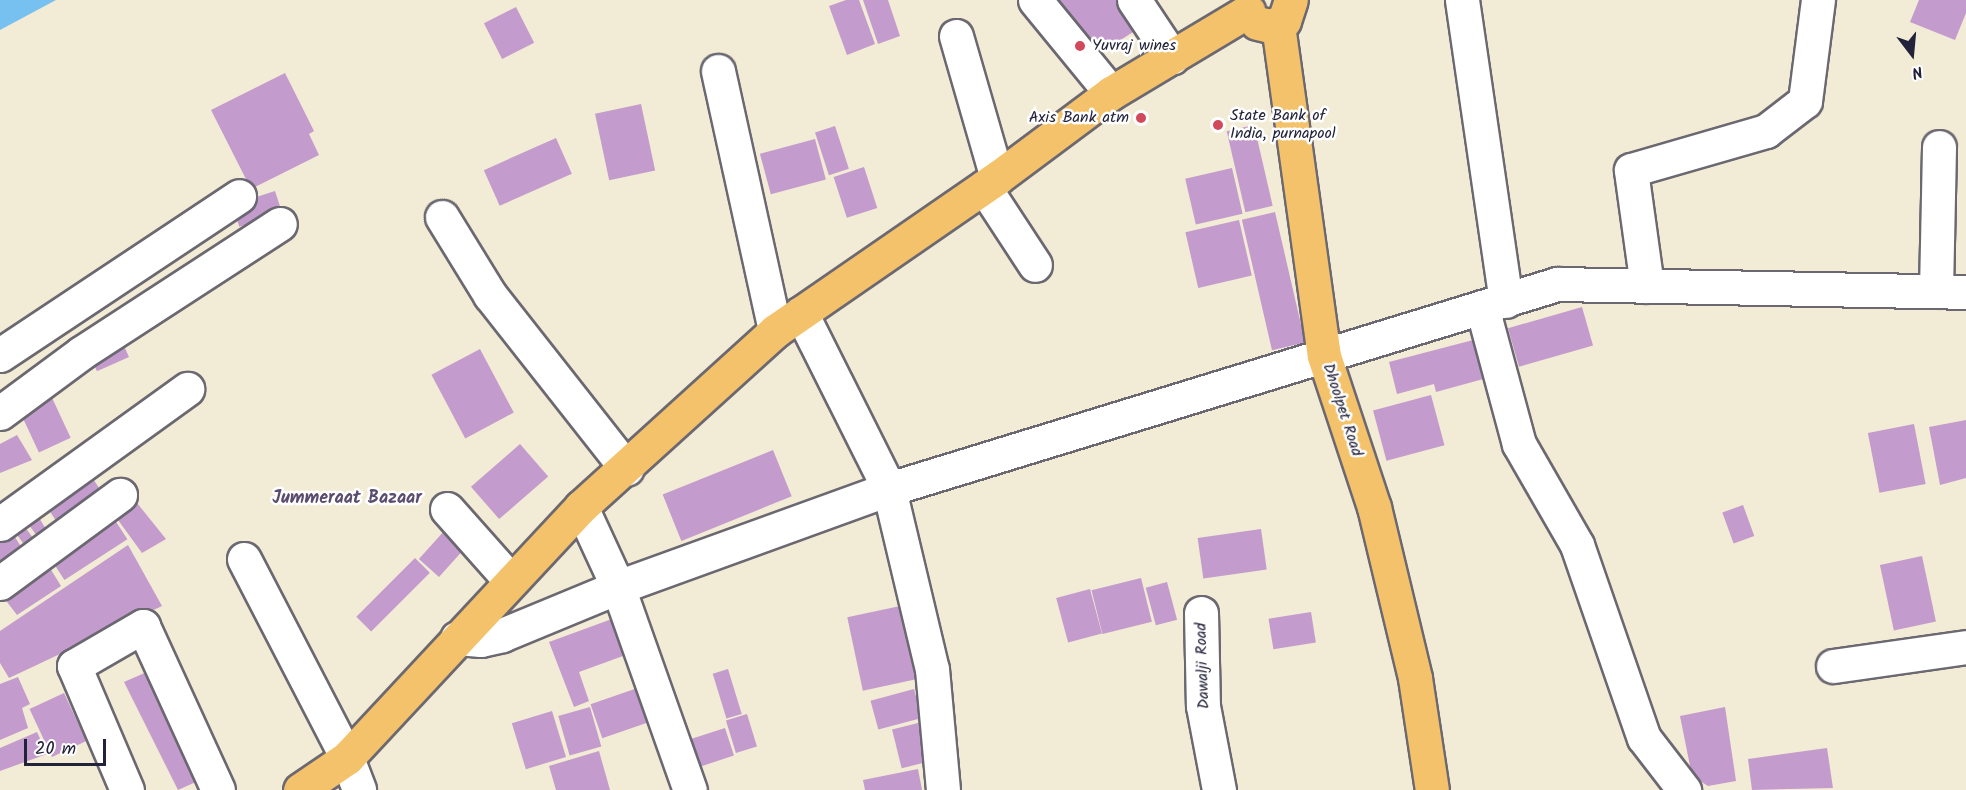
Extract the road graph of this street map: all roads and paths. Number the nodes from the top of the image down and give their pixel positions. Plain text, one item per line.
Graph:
1 (1035, 0) edge
2 (1134, 0) edge
3 (1462, 0) edge
4 (1818, 0) edge
5 (1241, 7) edge
6 (1284, 12) edge
7 (956, 36) dead end
8 (1172, 57) junction
9 (718, 72) dead end
10 (1111, 93) junction
11 (1939, 147) dead end
12 (991, 182) junction
13 (239, 196) dead end
14 (442, 217) dead end
15 (280, 224) dead end
16 (1035, 265) dead end
17 (1647, 286) junction
18 (1951, 291) edge
19 (1494, 304) junction
20 (788, 322) junction
21 (0, 355) edge
22 (1324, 356) junction
23 (187, 389) dead end
24 (0, 413) edge
25 (627, 469) junction
26 (889, 489) junction
27 (120, 495) dead end
28 (581, 507) junction
29 (447, 509) dead end
30 (0, 524) edge
31 (244, 559) dead end
32 (511, 581) junction
33 (0, 583) edge
34 (618, 587) junction
35 (1201, 613) dead end
36 (457, 638) junction
37 (1966, 647) edge
38 (1833, 666) dead end
39 (347, 758) junction
40 (127, 790) edge
41 (218, 790) edge
42 (300, 790) edge
43 (359, 790) edge
44 (690, 790) edge
45 (943, 790) edge
46 (1219, 790) edge
47 (1432, 790) edge
48 (1684, 790) edge

1 - 10 street
2 - 8 street
3 - 19 street
4 - 17 street
5 - 6 main road
5 - 8 main road
6 - 22 main road, Dhoolpet Road
7 - 12 street
8 - 10 main road
9 - 20 street
10 - 12 main road
11 - 18 street
12 - 16 street
12 - 20 main road
13 - 21 street
14 - 25 street
15 - 24 street
17 - 18 street
17 - 19 street
19 - 22 street
19 - 48 street
20 - 25 main road
20 - 26 street
22 - 26 street
22 - 47 main road, Dhoolpet Road
23 - 30 street
25 - 28 main road
26 - 34 street
26 - 45 street
27 - 33 street
28 - 32 main road
28 - 34 street
29 - 32 street
31 - 39 street
32 - 36 main road
34 - 36 street
34 - 44 street
35 - 46 street, Dawalji Road
36 - 39 main road
37 - 38 street
39 - 42 main road
39 - 43 street
40 - 41 street

